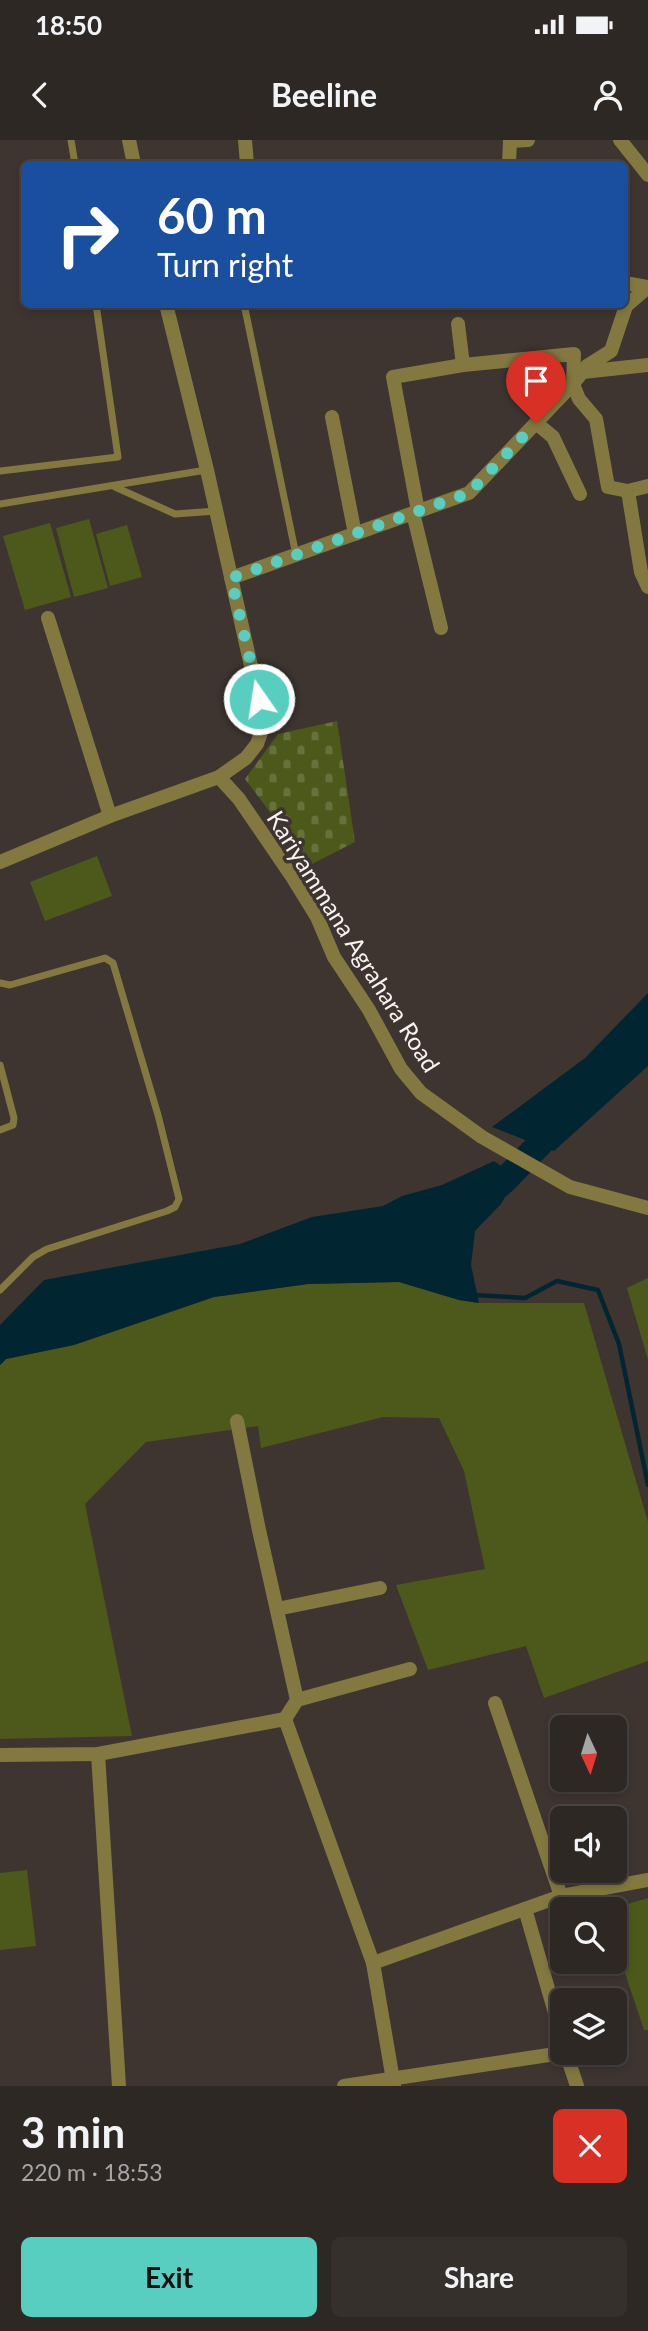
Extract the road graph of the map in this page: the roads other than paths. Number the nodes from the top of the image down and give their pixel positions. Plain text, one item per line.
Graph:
1 (71, 140) edge
2 (129, 140) edge
3 (245, 140) edge
4 (528, 140) edge
5 (620, 140) edge
6 (74, 161) edge
7 (133, 161) edge
8 (247, 161) edge
9 (509, 161) edge
10 (648, 176) edge
11 (628, 284) edge
12 (648, 287) edge
13 (628, 304) edge
14 (97, 308) edge
15 (167, 308) edge
16 (245, 308) edge
17 (625, 308) edge
18 (458, 324) dead end
19 (463, 365) junction
20 (648, 365) edge
21 (583, 372) junction
22 (573, 384) junction
23 (332, 417) dead end
24 (536, 423) junction
25 (207, 470) junction
26 (0, 471) edge
27 (115, 486) junction
28 (648, 486) edge
29 (628, 491) junction
30 (580, 494) dead end
31 (0, 504) edge
32 (216, 511) junction
33 (415, 512) junction
34 (355, 534) junction
35 (296, 555) junction
36 (231, 578) junction
37 (648, 587) edge
38 (48, 618) dead end
39 (441, 628) dead end
40 (219, 777) junction
41 (110, 816) junction
42 (0, 862) edge
43 (0, 983) edge
44 (0, 1065) edge
45 (0, 1130) edge
46 (648, 1208) edge
47 (0, 1290) edge
48 (237, 1422) dead end
49 (380, 1588) dead end
50 (277, 1609) junction
51 (410, 1670) dead end
52 (297, 1700) junction
53 (495, 1703) dead end
54 (285, 1719) junction
55 (98, 1754) junction
56 (0, 1755) edge
57 (648, 1880) edge
58 (561, 1896) junction
59 (525, 1909) junction
60 (373, 1962) junction
61 (550, 1995) edge
62 (550, 2055) edge
63 (569, 2065) edge
64 (393, 2083) edge
65 (119, 2086) edge
66 (344, 2086) edge
67 (577, 2086) edge

1 - 6 lane
2 - 7 street
3 - 8 street
4 - 9 street
5 - 10 street
11 - 12 street
12 - 13 street
14 - 26 lane
15 - 25 street
16 - 35 lane
17 - 21 street
18 - 19 street
19 - 22 street
19 - 33 street
20 - 21 street
21 - 22 street
22 - 24 street
22 - 29 street
23 - 34 street
24 - 30 street
24 - 33 street
25 - 27 lane
25 - 32 street
27 - 31 lane
27 - 32 lane
28 - 29 street
29 - 37 street
32 - 36 street
33 - 34 street
33 - 39 street
34 - 35 street
35 - 36 street
36 - 40 street
38 - 41 street
40 - 41 street
40 - 46 street, Kariyammana Agrahara Road
41 - 42 street
43 - 47 lane
44 - 45 lane
48 - 50 street
49 - 50 street
50 - 52 street
51 - 52 street
52 - 54 street
53 - 58 street
54 - 55 street
54 - 60 street
55 - 56 street
55 - 65 street
57 - 58 street
58 - 59 street
59 - 60 street
59 - 61 street
60 - 64 street
62 - 64 street
63 - 67 street
64 - 66 street

